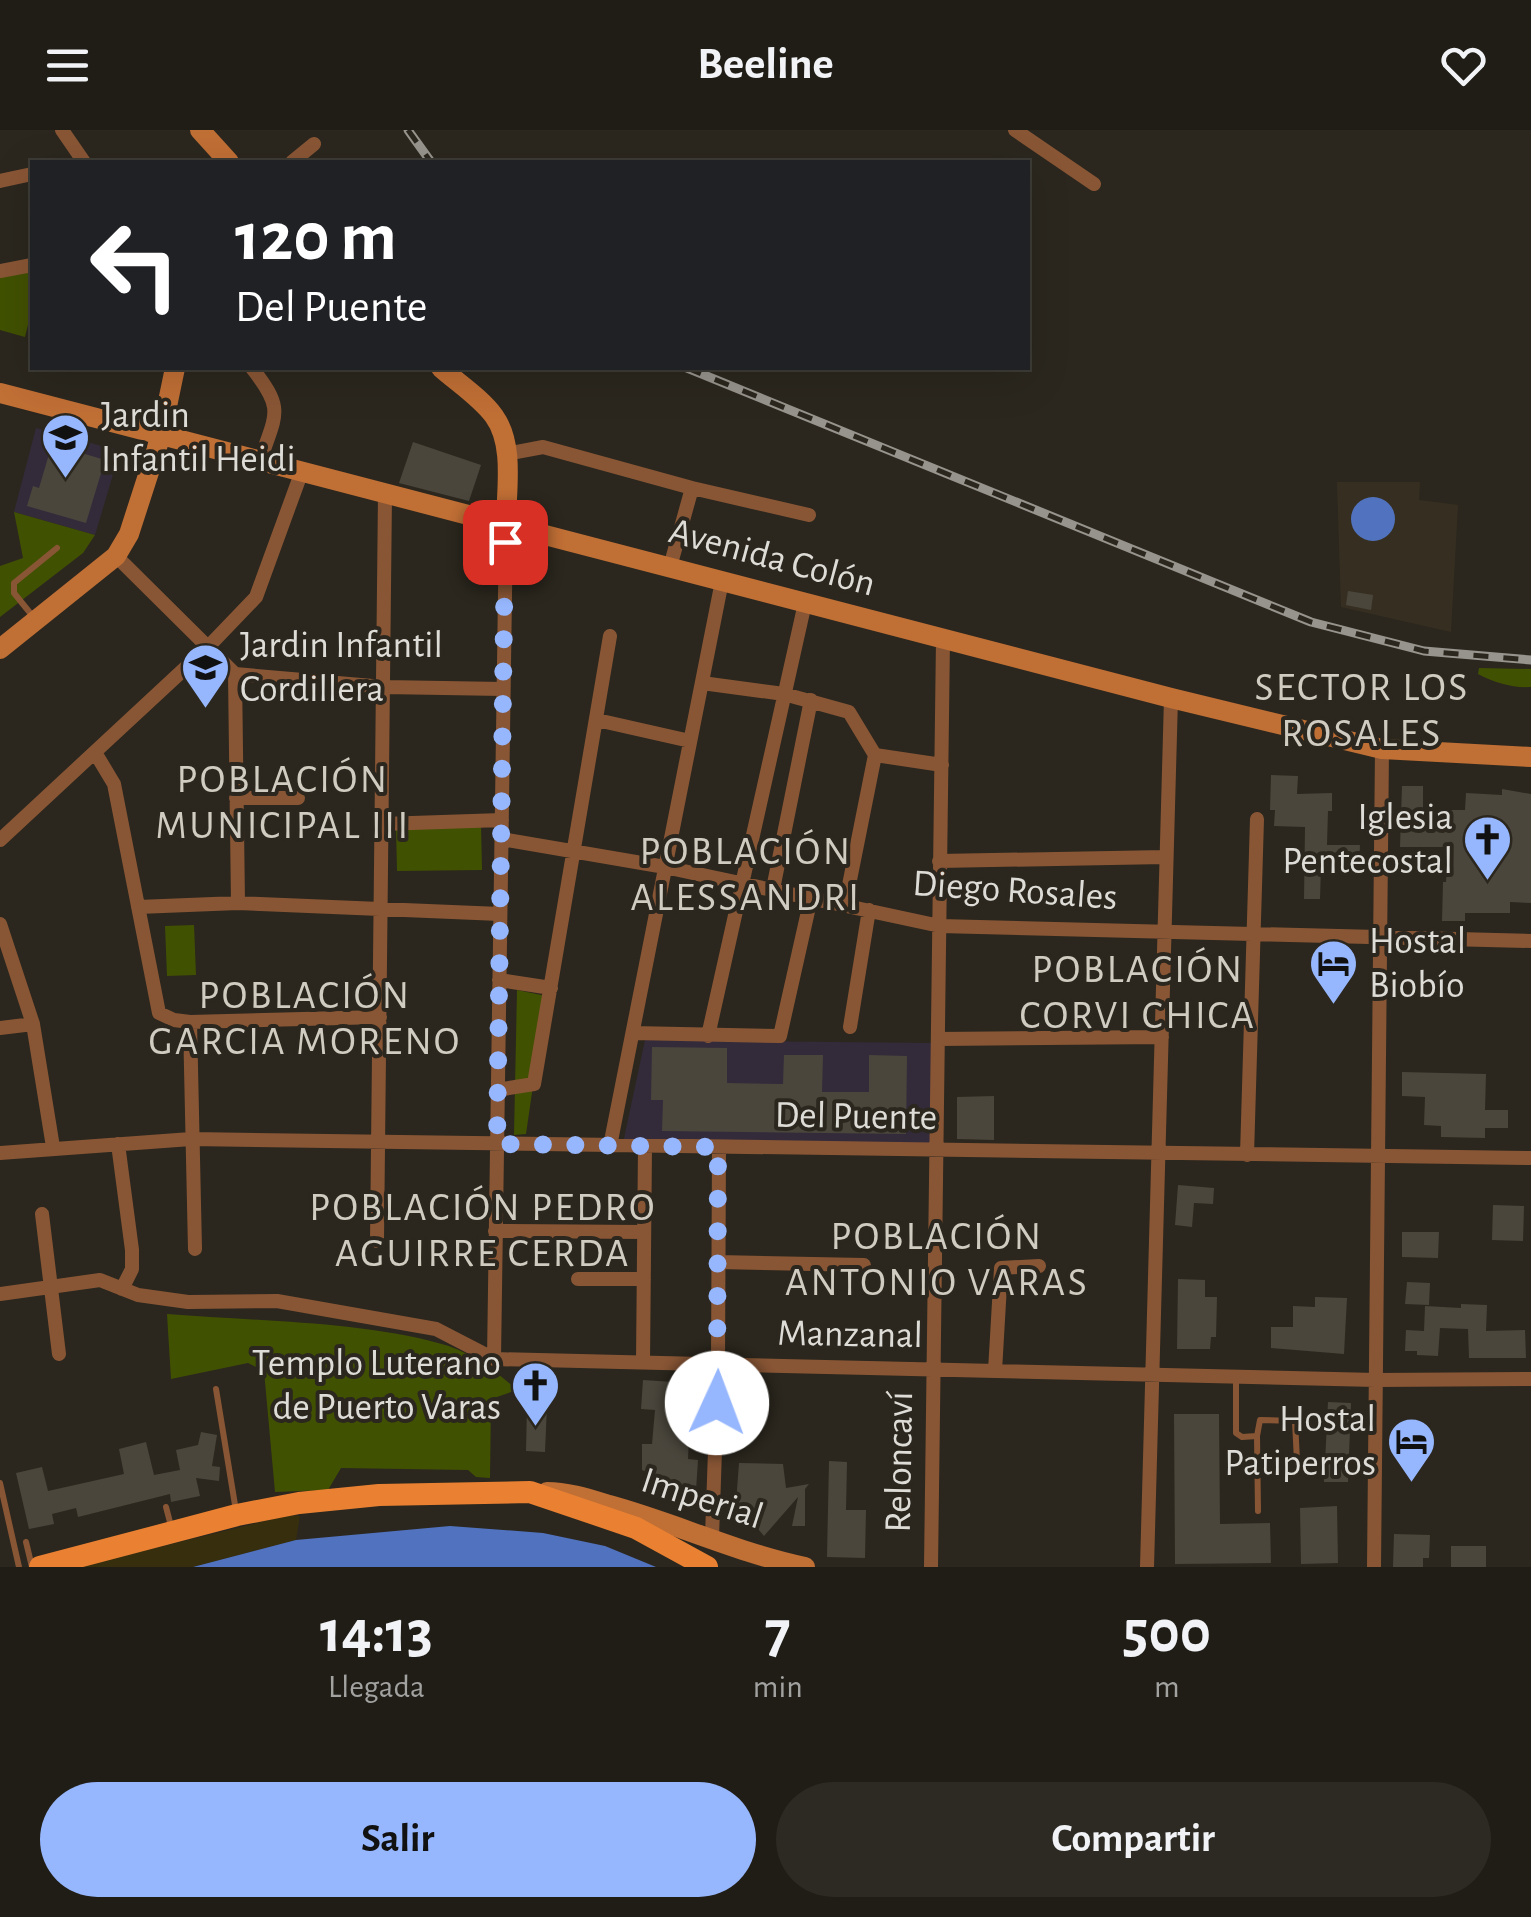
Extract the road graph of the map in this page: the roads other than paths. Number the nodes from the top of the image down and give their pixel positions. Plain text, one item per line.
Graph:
1 (62, 130) edge
2 (1014, 130) edge
3 (204, 131) edge
4 (314, 144) dead end
5 (83, 160) edge
6 (227, 160) edge
7 (294, 160) edge
8 (30, 174) edge
9 (0, 181) edge
10 (1094, 184) dead end
11 (30, 265) edge
12 (0, 271) edge
13 (175, 370) edge
14 (254, 370) edge
15 (444, 370) edge
16 (0, 393) edge
17 (161, 435) junction
18 (506, 454) junction
19 (260, 461) junction
20 (302, 471) junction
21 (692, 488) junction
22 (385, 494) junction
23 (809, 515) dead end
24 (506, 525) junction
25 (57, 548) dead end
26 (116, 556) junction
27 (670, 567) junction
28 (722, 581) junction
29 (805, 603) junction
30 (36, 620) junction
31 (610, 636) dead end
32 (944, 639) junction
33 (209, 646) junction
34 (0, 649) edge
35 (235, 674) junction
36 (702, 682) junction
37 (384, 687) junction
38 (503, 689) junction
39 (784, 694) junction
40 (1171, 698) junction
41 (811, 700) junction
42 (596, 720) junction
43 (690, 740) junction
44 (1382, 749) junction
45 (96, 754) junction
46 (875, 755) junction
47 (1531, 757) edge
48 (942, 765) junction
49 (236, 798) junction
50 (298, 798) dead end
51 (502, 820) junction
52 (1257, 820) dead end
53 (382, 824) junction
54 (501, 839) junction
55 (0, 840) edge
56 (576, 853) junction
57 (1165, 857) junction
58 (939, 861) junction
59 (666, 867) junction
60 (742, 883) junction
61 (773, 890) junction
62 (811, 898) junction
63 (238, 903) junction
64 (845, 905) junction
65 (138, 907) junction
66 (383, 908) junction
67 (869, 910) junction
68 (500, 914) junction
69 (0, 924) edge
70 (940, 926) junction
71 (1165, 932) junction
72 (1254, 934) junction
73 (1380, 937) junction
74 (1531, 941) edge
75 (499, 980) junction
76 (551, 988) junction
77 (380, 1017) junction
78 (190, 1022) junction
79 (32, 1024) junction
80 (850, 1027) dead end
81 (0, 1028) edge
82 (633, 1032) junction
83 (708, 1036) junction
84 (1162, 1037) junction
85 (938, 1039) junction
86 (498, 1090) junction
87 (191, 1140) junction
88 (376, 1142) junction
89 (118, 1144) junction
90 (497, 1144) junction
91 (610, 1146) junction
92 (645, 1146) junction
93 (53, 1147) junction
94 (718, 1147) junction
95 (937, 1150) junction
96 (0, 1154) edge
97 (1159, 1154) junction
98 (1247, 1155) junction
99 (1378, 1157) junction
100 (1531, 1158) edge
101 (42, 1214) dead end
102 (496, 1231) junction
103 (644, 1232) junction
104 (377, 1241) dead end
105 (196, 1249) dead end
106 (718, 1262) junction
107 (864, 1265) dead end
108 (1039, 1266) dead end
109 (578, 1279) dead end
110 (644, 1279) junction
111 (52, 1288) junction
112 (122, 1289) junction
113 (0, 1294) edge
114 (59, 1354) dead end
115 (494, 1359) junction
116 (643, 1362) junction
117 (718, 1364) junction
118 (934, 1369) junction
119 (995, 1371) junction
120 (1152, 1374) junction
121 (1236, 1376) junction
122 (1531, 1379) edge
123 (1376, 1380) junction
124 (216, 1389) dead end
125 (1257, 1436) junction
126 (1297, 1461) dead end
127 (0, 1483) edge
128 (517, 1495) junction
129 (567, 1498) junction
130 (166, 1507) dead end
131 (1258, 1512) dead end
132 (237, 1515) junction
133 (614, 1520) junction
134 (172, 1532) junction
135 (712, 1537) junction
136 (26, 1542) dead end
137 (19, 1567) edge
138 (32, 1567) edge
139 (40, 1567) edge
140 (707, 1567) edge
141 (805, 1567) edge
142 (931, 1567) edge
143 (1147, 1567) edge
144 (1374, 1567) edge

1 - 5 street
2 - 10 street
3 - 6 main road
4 - 7 street
8 - 9 street
11 - 12 street
13 - 17 main road
14 - 19 street
15 - 18 main road
16 - 17 main road, Avenida Colón
17 - 19 main road, Avenida Colón
17 - 26 main road
18 - 21 street
18 - 24 main road
19 - 20 main road, Avenida Colón
20 - 22 main road, Avenida Colón
20 - 33 street
21 - 23 street
21 - 27 street
22 - 24 main road, Avenida Colón
22 - 37 street
24 - 27 main road, Avenida Colón
24 - 38 street
25 - 30 lane
26 - 30 main road
26 - 33 street
27 - 28 main road, Avenida Colón
28 - 29 main road, Avenida Colón
28 - 36 street
29 - 32 main road, Avenida Colón
29 - 39 street
30 - 34 main road
31 - 42 street
32 - 40 main road, Avenida Colón
32 - 48 street, Reloncaví
33 - 35 street
33 - 45 street
35 - 37 street
35 - 49 street
36 - 39 street
36 - 43 street
37 - 38 street
37 - 53 street
38 - 51 street
39 - 41 street
39 - 60 street
40 - 44 main road, Avenida Colón
40 - 57 street
41 - 46 street
41 - 61 street
42 - 43 street
42 - 56 street
43 - 59 street
44 - 47 main road, Avenida Colón
44 - 73 street
45 - 55 street
45 - 65 street
46 - 48 street
46 - 64 street
48 - 58 street, Reloncaví
49 - 50 street
49 - 63 street
51 - 53 street
51 - 54 street
52 - 72 street
53 - 66 street
54 - 56 street, Diego Rosales
54 - 68 street
56 - 59 street, Diego Rosales
56 - 76 street
57 - 58 street
57 - 71 street
58 - 70 street, Reloncaví
59 - 60 street, Diego Rosales
59 - 82 street
60 - 61 street, Diego Rosales
60 - 83 street
61 - 62 street, Diego Rosales
62 - 64 street, Diego Rosales
62 - 83 street
63 - 65 street
63 - 66 street
64 - 67 street, Diego Rosales
65 - 78 street
66 - 68 street
66 - 77 street
67 - 70 street, Diego Rosales
67 - 80 street
68 - 75 street
69 - 79 street
70 - 71 street, Diego Rosales
70 - 85 street, Reloncaví
71 - 72 street, Diego Rosales
71 - 84 street
72 - 73 street, Diego Rosales
72 - 98 street
73 - 74 street, Diego Rosales
73 - 99 street
75 - 76 street
75 - 86 street
76 - 86 street
77 - 78 street
77 - 88 street
78 - 87 street
79 - 81 street
79 - 93 street
82 - 83 street
82 - 91 street
84 - 85 street
84 - 97 street
85 - 95 street, Reloncaví
86 - 90 street
87 - 88 street, Del Puente
87 - 89 street, Del Puente
87 - 105 street
88 - 90 street, Del Puente
88 - 104 street
89 - 93 street, Del Puente
89 - 112 street
90 - 91 street, Del Puente
90 - 102 street
91 - 92 street, Del Puente
92 - 94 street, Del Puente
92 - 103 street
93 - 96 street, Del Puente
94 - 95 street, Del Puente
94 - 106 street
95 - 97 street, Del Puente
95 - 118 street, Reloncaví
97 - 98 street, Del Puente
97 - 120 street
98 - 99 street, Del Puente
99 - 100 street, Del Puente
99 - 123 street
101 - 111 street
102 - 103 street
102 - 115 street
103 - 110 street
106 - 107 street
106 - 117 street
108 - 119 street
109 - 110 street
110 - 116 street
111 - 112 street, Manzanal
111 - 113 street, Manzanal
111 - 114 street
112 - 115 street, Manzanal
115 - 116 street, Manzanal
116 - 117 street, Manzanal
117 - 118 street, Manzanal
117 - 135 street
118 - 119 street, Manzanal
118 - 142 street, Reloncaví
119 - 120 street, Manzanal
120 - 121 street, Manzanal
120 - 143 street
121 - 123 street, Manzanal
121 - 125 lane
122 - 123 street, Manzanal
123 - 144 street
124 - 132 lane
125 - 126 lane
125 - 131 lane
127 - 137 lane
128 - 129 main road
128 - 132 main road
128 - 133 main road
129 - 133 main road
129 - 135 main road, Imperial
130 - 134 lane
132 - 134 main road
133 - 140 main road
134 - 139 main road
135 - 141 main road, Imperial
136 - 138 lane

